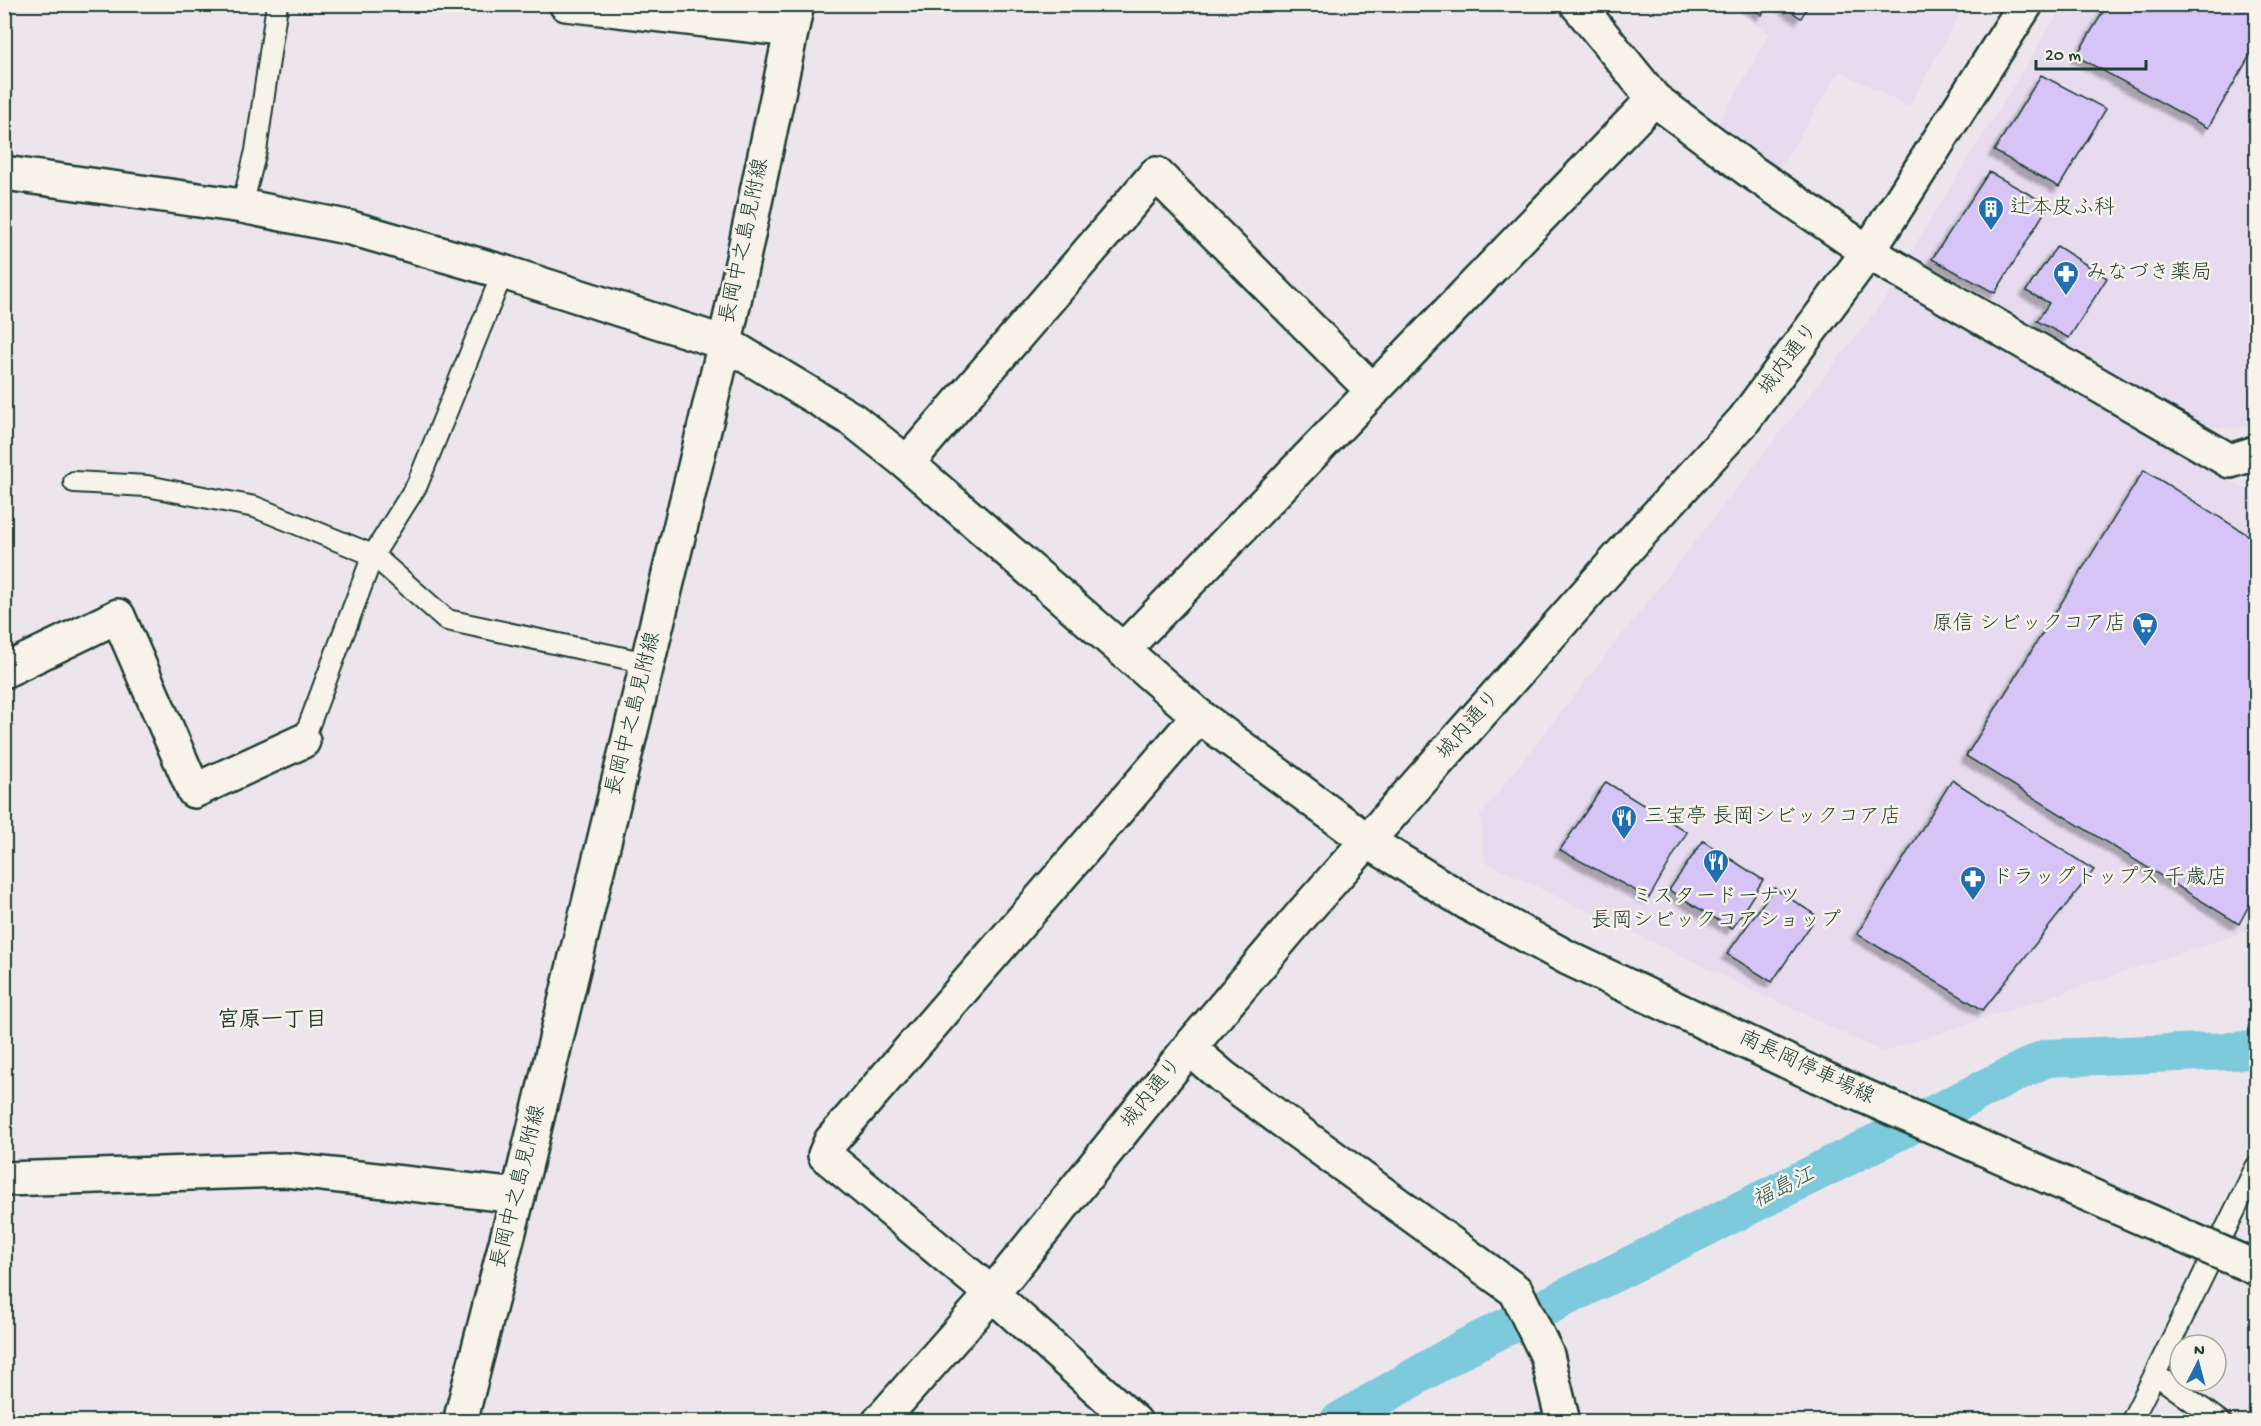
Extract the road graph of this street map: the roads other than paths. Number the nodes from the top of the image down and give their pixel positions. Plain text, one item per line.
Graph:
1 (276, 4) edge
2 (566, 4) edge
3 (1577, 4) edge
4 (2026, 4) edge
5 (794, 17) edge
6 (1654, 99) junction
7 (4, 173) edge
8 (242, 206) junction
9 (1868, 252) junction
10 (502, 272) junction
11 (725, 343) junction
12 (1373, 391) junction
13 (2256, 453) edge
14 (907, 463) junction
15 (74, 482) dead end
16 (373, 555) junction
17 (1123, 650) junction
18 (647, 663) junction
19 (4, 671) edge
20 (1199, 716) junction
21 (303, 741) joint
22 (1369, 842) junction
23 (1189, 1048) junction
24 (2256, 1167) edge
25 (4, 1179) edge
26 (518, 1196) junction
27 (2256, 1268) edge
28 (992, 1294) junction
29 (2155, 1374) junction
30 (460, 1422) edge
31 (879, 1422) edge
32 (1135, 1422) edge
33 (1563, 1422) edge
34 (2131, 1422) edge
35 (2221, 1422) edge

1 - 8 lane
2 - 5 street
3 - 6 street
4 - 9 street, 城内通り
5 - 11 street, 長岡中之島見附線
6 - 9 street
6 - 12 street
7 - 8 street, 南長岡停車場線
8 - 10 street, 南長岡停車場線
9 - 13 street
9 - 22 street, 城内通り
10 - 11 street, 南長岡停車場線
10 - 16 lane
11 - 14 street, 南長岡停車場線
11 - 18 street, 長岡中之島見附線
12 - 14 street
12 - 17 street
14 - 17 street, 南長岡停車場線
15 - 16 lane
16 - 18 lane
16 - 21 lane
17 - 20 street, 南長岡停車場線
18 - 26 street, 長岡中之島見附線
19 - 21 street
20 - 22 street, 南長岡停車場線
20 - 28 street
22 - 23 street, 城内通り
22 - 27 street, 南長岡停車場線, bridge
23 - 28 street, 城内通り
23 - 33 street
24 - 29 lane
25 - 26 street
26 - 30 street, 長岡中之島見附線
28 - 31 street, 城内通り
28 - 32 street
29 - 34 lane
29 - 35 lane

